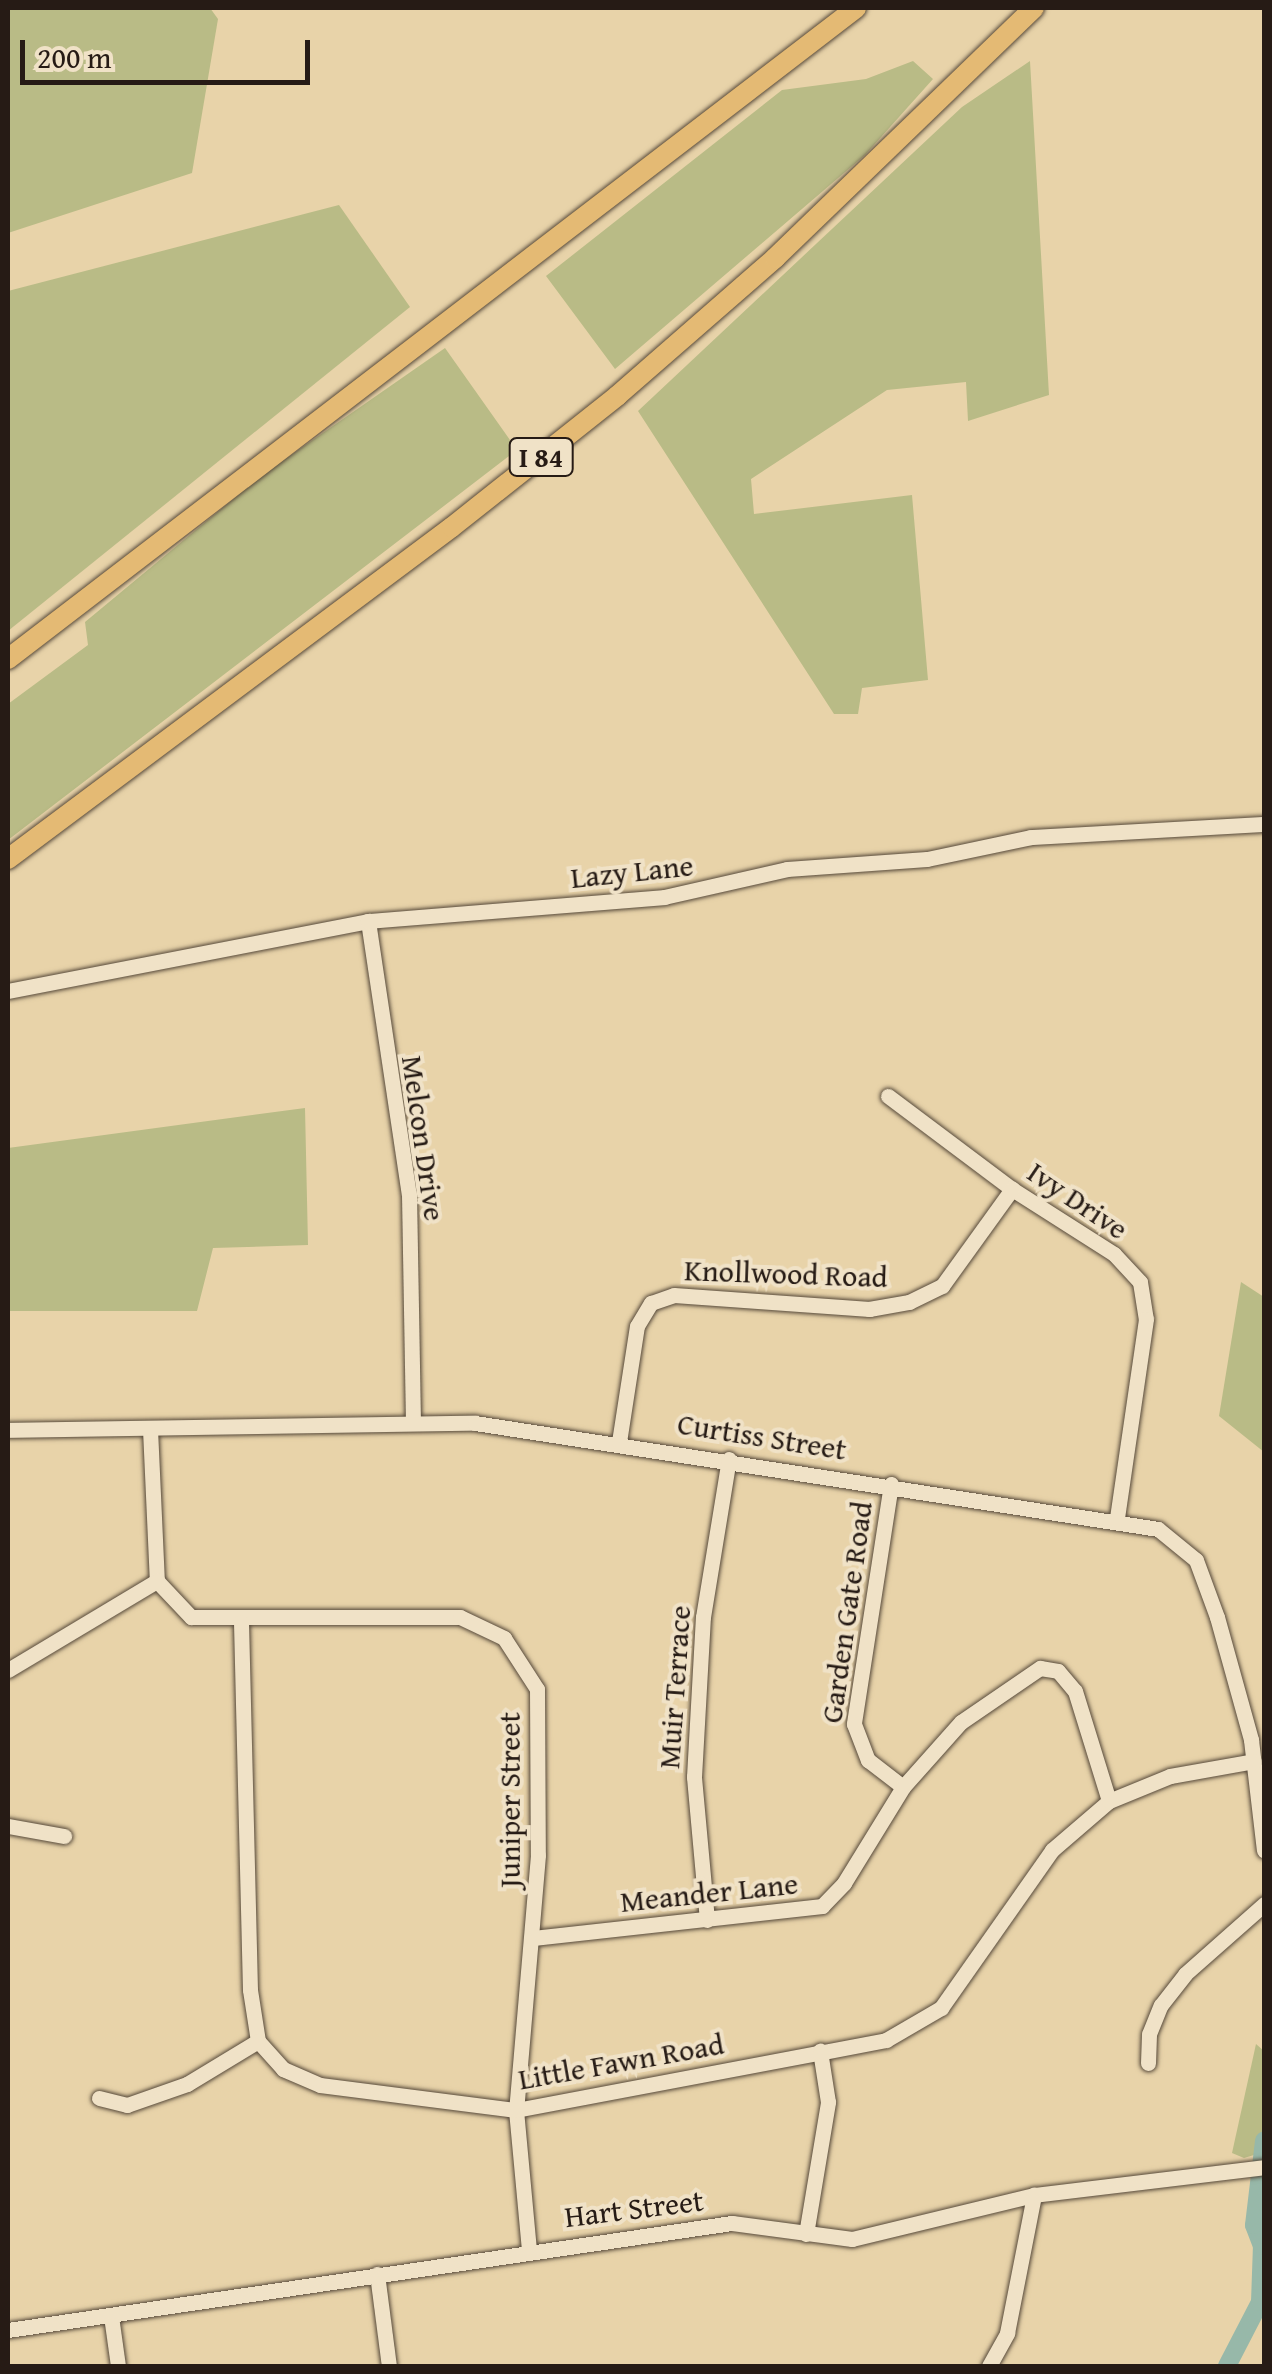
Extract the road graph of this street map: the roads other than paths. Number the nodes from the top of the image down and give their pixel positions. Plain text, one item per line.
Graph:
1 (856, 8) edge
2 (1034, 8) edge
3 (8, 659) edge
4 (1264, 824) edge
5 (8, 859) edge
6 (368, 921) junction
7 (8, 991) edge
8 (888, 1096) dead end
9 (1012, 1189) junction
10 (413, 1423) junction
11 (150, 1429) junction
12 (8, 1430) edge
13 (619, 1442) junction
14 (729, 1459) junction
15 (891, 1484) junction
16 (1116, 1518) junction
17 (157, 1582) junction
18 (241, 1622) junction
19 (8, 1670) edge
20 (1254, 1760) junction
21 (903, 1787) junction
22 (1108, 1800) junction
23 (8, 1826) edge
24 (64, 1836) dead end
25 (1264, 1850) edge
26 (1264, 1904) edge
27 (707, 1920) junction
28 (533, 1938) junction
29 (258, 2042) junction
30 (820, 2052) junction
31 (1148, 2062) dead end
32 (99, 2098) dead end
33 (516, 2110) junction
34 (1256, 2168) edge
35 (1034, 2195) junction
36 (806, 2234) junction
37 (530, 2250) junction
38 (378, 2274) junction
39 (111, 2316) junction
40 (8, 2330) edge
41 (118, 2366) edge
42 (390, 2366) edge
43 (989, 2366) edge

1 - 3 highway
2 - 5 highway, I 84
4 - 6 street, Lazy Lane
6 - 7 street, Lazy Lane
6 - 10 street, Melcon Drive
8 - 9 street, Ivy Drive
9 - 13 street, Knollwood Road
9 - 16 street, Ivy Drive
10 - 11 street, Curtiss Street
10 - 13 street, Curtiss Street
11 - 12 street, Curtiss Street
11 - 17 street
13 - 14 street, Curtiss Street
14 - 15 street, Curtiss Street
14 - 27 street, Muir Terrace
15 - 16 street, Curtiss Street
15 - 21 street, Garden Gate Road
16 - 20 street, Curtiss Street
17 - 18 street, Juniper Street
17 - 19 street
18 - 28 street, Juniper Street
18 - 29 street
20 - 22 street, Little Fawn Road
20 - 25 street, Curtiss Street
21 - 22 street, Meander Lane
21 - 27 street, Meander Lane
22 - 30 street, Little Fawn Road
23 - 24 street
26 - 31 street
27 - 28 street, Meander Lane
28 - 33 street, Juniper Street
29 - 32 street
29 - 33 street, Little Fawn Road
30 - 33 street, Little Fawn Road
30 - 36 street
33 - 37 street, Juniper Street
34 - 35 street, Hart Street
35 - 36 street, Hart Street
35 - 43 street
36 - 37 street, Hart Street
37 - 38 street, Hart Street
38 - 39 street, Hart Street
38 - 42 street
39 - 40 street, Hart Street
39 - 41 street

